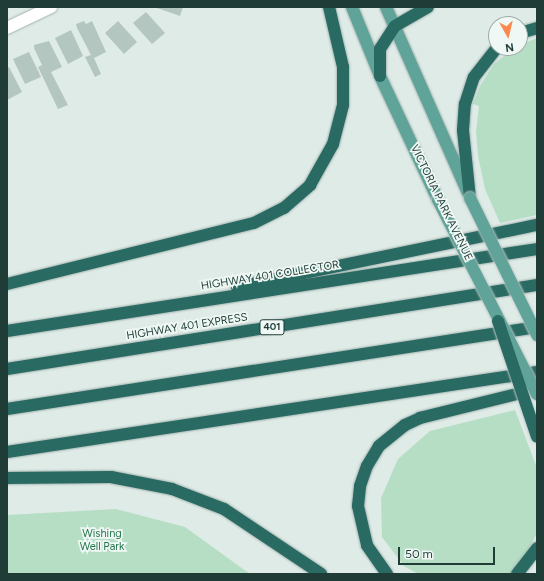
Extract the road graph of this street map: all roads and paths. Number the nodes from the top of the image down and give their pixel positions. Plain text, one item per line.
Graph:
1 (51, 7) edge
2 (329, 7) edge
3 (352, 7) edge
4 (386, 7) edge
5 (428, 7) edge
6 (395, 26) junction
7 (7, 28) edge
8 (491, 56) edge
9 (380, 76) junction
10 (470, 198) junction
11 (537, 225) edge
12 (537, 249) edge
13 (7, 284) edge
14 (537, 285) edge
15 (88, 318) junction
16 (498, 321) junction
17 (537, 327) edge
18 (7, 331) edge
19 (537, 335) edge
20 (7, 369) edge
21 (537, 372) edge
22 (537, 389) edge
23 (537, 394) edge
24 (7, 409) edge
25 (537, 437) edge
26 (7, 452) edge
27 (7, 478) edge
28 (537, 548) edge
29 (321, 574) edge
30 (387, 574) edge
31 (517, 574) edge

1 - 7 street
2 - 13 highway
3 - 9 main road, VICTORIA PARK AVENUE
4 - 6 main road
5 - 6 highway
6 - 9 highway
6 - 10 main road
8 - 10 highway
9 - 16 main road, VICTORIA PARK AVENUE, bridge
10 - 19 main road, bridge
11 - 15 highway
12 - 15 highway, HIGHWAY 401 COLLECTOR
14 - 20 highway, HIGHWAY 401 EXPRESS / 401
15 - 18 highway, HIGHWAY 401 COLLECTOR
16 - 23 main road, VICTORIA PARK AVENUE, bridge
16 - 25 highway, bridge
17 - 24 highway
21 - 26 highway
22 - 30 highway
27 - 29 highway
28 - 31 highway

